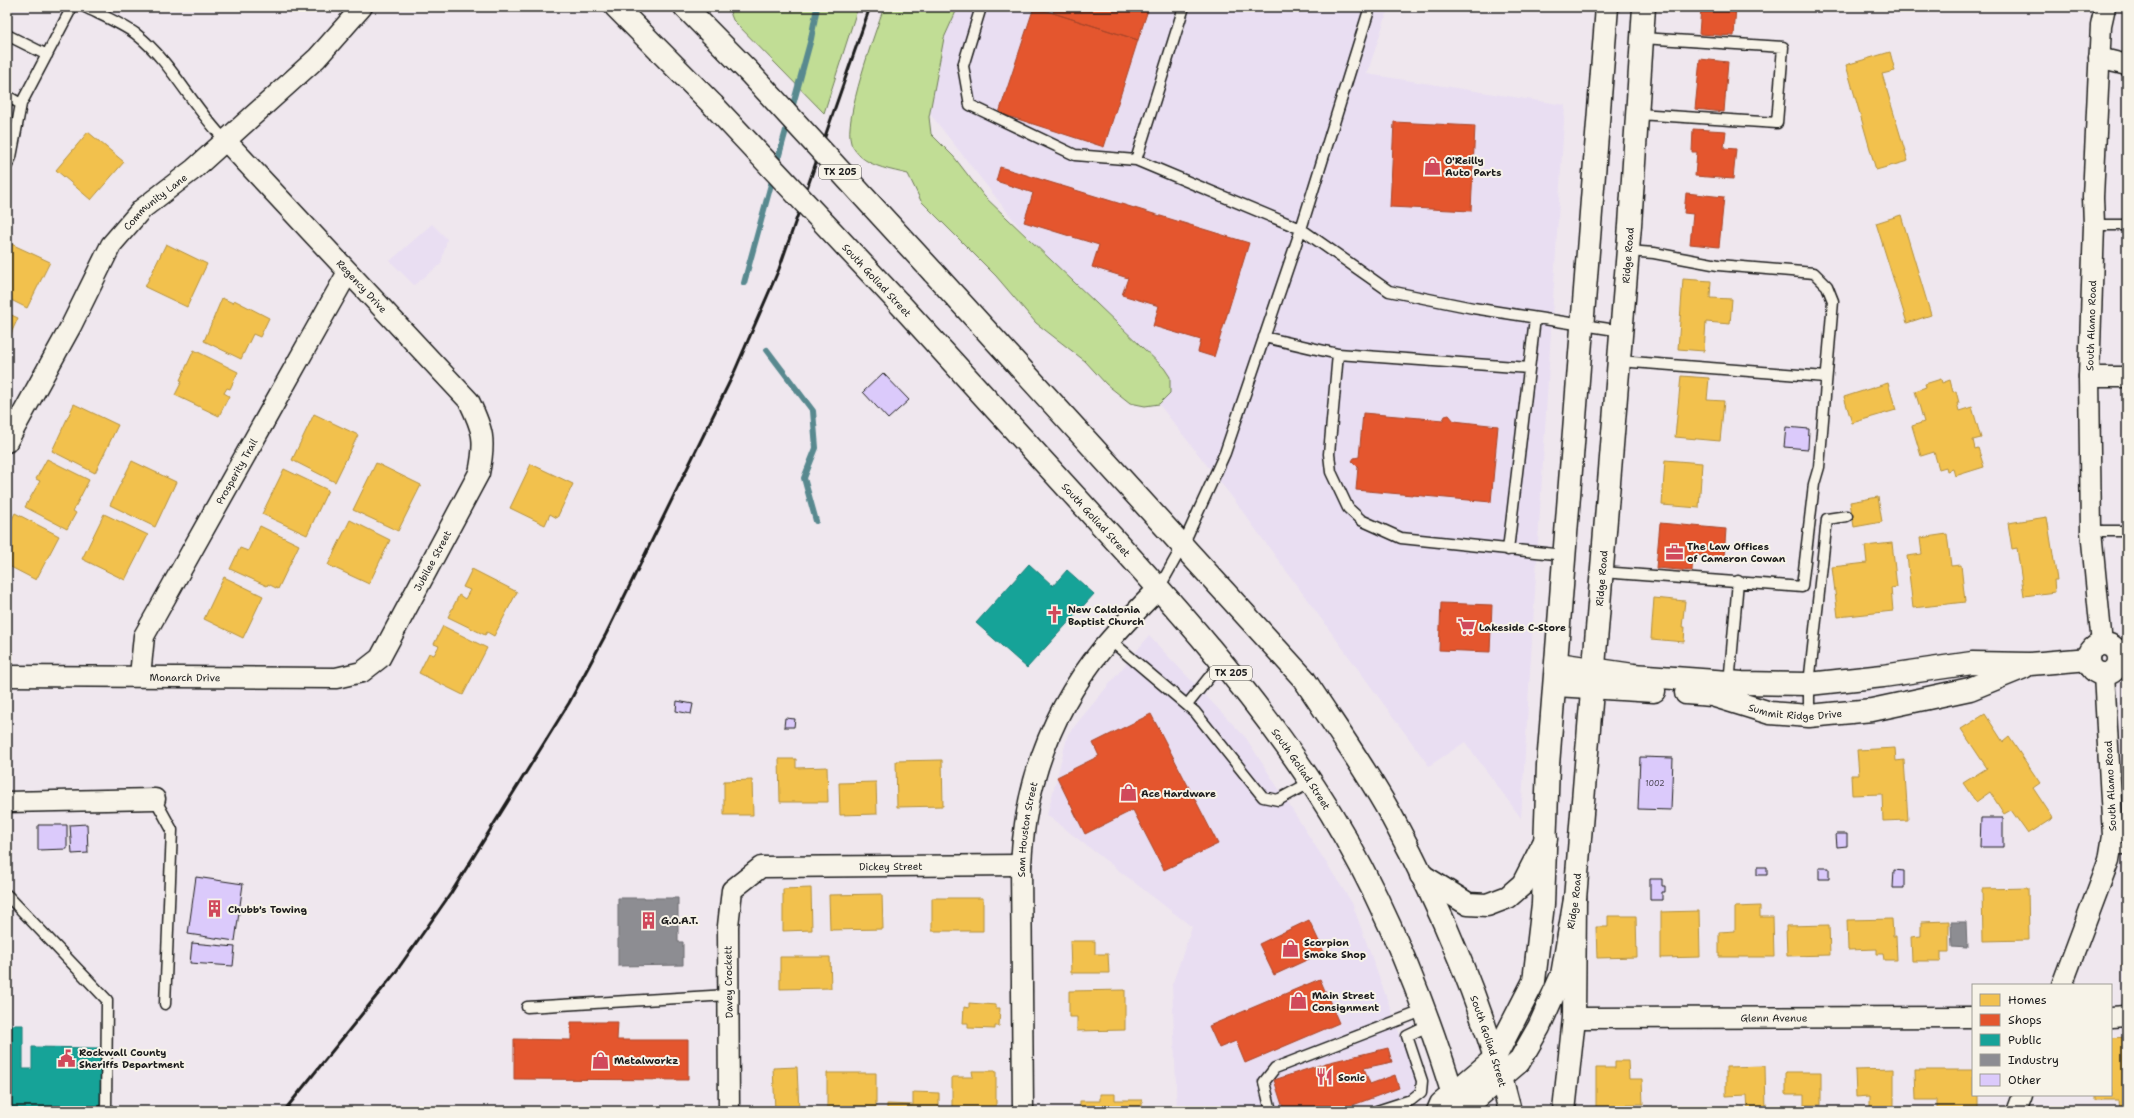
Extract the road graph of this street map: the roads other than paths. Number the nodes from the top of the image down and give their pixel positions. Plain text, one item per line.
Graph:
1 (72, 7) edge
2 (85, 7) edge
3 (362, 7) edge
4 (616, 7) edge
5 (684, 7) edge
6 (981, 7) edge
7 (1184, 7) edge
8 (1370, 7) edge
9 (1607, 7) edge
10 (1644, 7) edge
11 (2105, 7) edge
12 (7, 35) edge
13 (1642, 38) junction
14 (47, 55) junction
15 (2099, 58) junction
16 (2127, 65) edge
17 (7, 96) edge
18 (21, 104) junction
19 (1638, 114) junction
20 (226, 141) junction
21 (1136, 160) junction
22 (7, 165) edge
23 (2094, 225) junction
24 (2127, 225) edge
25 (1301, 229) junction
26 (1628, 251) junction
27 (348, 272) junction
28 (1535, 318) junction
29 (1583, 326) junction
30 (1622, 331) junction
31 (1264, 336) junction
32 (1338, 354) junction
33 (1619, 361) junction
34 (1529, 368) junction
35 (1826, 377) junction
36 (2090, 377) junction
37 (2127, 377) edge
38 (483, 440) joint
39 (7, 442) edge
40 (1847, 516) dead end
41 (2091, 531) junction
42 (2127, 531) edge
43 (1183, 545) junction
44 (1508, 550) junction
45 (1564, 555) junction
46 (1602, 572) junction
47 (1738, 581) junction
48 (1159, 588) junction
49 (1110, 640) junction
50 (2123, 658) edge
51 (2098, 659) junction
52 (1222, 661) junction
53 (2030, 664) junction
54 (362, 672) joint
55 (1557, 675) junction
56 (7, 676) edge
57 (140, 676) junction
58 (1593, 678) junction
59 (1809, 684) junction
60 (1728, 691) junction
61 (1187, 705) junction
62 (1809, 716) junction
63 (1311, 782) junction
64 (155, 799) joint
65 (7, 802) edge
66 (1546, 839) junction
67 (2119, 849) edge
68 (1021, 865) junction
69 (761, 867) joint
70 (1420, 875) junction
71 (7, 895) edge
72 (1575, 898) junction
73 (2062, 984) edge
74 (728, 995) junction
75 (165, 1004) dead end
76 (527, 1007) dead end
77 (2127, 1016) edge
78 (1428, 1017) junction
79 (1972, 1017) edge
80 (2112, 1017) edge
81 (1574, 1018) junction
82 (1497, 1068) junction
83 (2022, 1096) edge
84 (1457, 1105) edge
85 (106, 1111) edge
86 (729, 1111) edge
87 (1023, 1111) edge
88 (1271, 1111) edge
89 (1377, 1111) edge
90 (1438, 1111) edge
91 (1510, 1111) edge
92 (1564, 1111) edge
93 (2016, 1111) edge

1 - 14 lane
2 - 20 lane
3 - 20 street, Community Lane
4 - 48 main road, South Goliad Street / TX 205, bridge
5 - 43 main road, South Goliad Street / TX 205, bridge
6 - 21 lane
7 - 21 lane
8 - 25 lane
9 - 29 main road, Ridge Road
10 - 13 main road, Ridge Road
11 - 15 street, South Alamo Road
12 - 14 lane
13 - 19 main road, Ridge Road
13 - 19 lane
14 - 18 lane
15 - 16 street
15 - 23 street, South Alamo Road
17 - 18 lane
18 - 22 lane
19 - 26 main road, Ridge Road
20 - 27 street, Regency Drive
20 - 39 street, Community Lane
21 - 25 lane
23 - 24 lane
23 - 36 street, South Alamo Road
25 - 28 lane
25 - 31 lane
26 - 30 main road, Ridge Road
26 - 35 lane
27 - 38 street, Regency Drive
27 - 57 street, Prosperity Trail
28 - 29 lane
28 - 34 lane
29 - 30 lane
29 - 45 main road, Ridge Road
30 - 33 main road, Ridge Road
31 - 32 lane
31 - 43 lane
32 - 34 lane
32 - 44 lane
33 - 35 lane
33 - 46 main road, Ridge Road
34 - 44 lane
35 - 47 lane
36 - 37 street
36 - 41 street, South Alamo Road
38 - 54 street, Jubilee Street
40 - 59 lane
41 - 42 lane
41 - 51 street, South Alamo Road
43 - 48 lane
43 - 70 main road, South Goliad Street / TX 205
44 - 45 lane
45 - 55 main road, Ridge Road
46 - 47 lane
46 - 58 main road, Ridge Road
47 - 60 lane
48 - 49 street, Sam Houston Street
48 - 52 main road, South Goliad Street / TX 205
49 - 61 lane
49 - 68 street, Sam Houston Street
50 - 51 main road
51 - 53 main road, Summit Ridge Drive
51 - 67 street, South Alamo Road
52 - 61 lane
52 - 63 main road, South Goliad Street / TX 205
53 - 59 main road, Summit Ridge Drive
53 - 62 main road, Summit Ridge Drive
54 - 57 street, Monarch Drive
55 - 58 main road, Summit Ridge Drive
55 - 66 main road, Ridge Road
56 - 57 street, Monarch Drive
58 - 60 main road, Summit Ridge Drive
58 - 72 main road, Ridge Road
59 - 60 main road, Summit Ridge Drive
59 - 62 lane
60 - 62 main road, Summit Ridge Drive
61 - 63 lane
63 - 78 main road, South Goliad Street / TX 205
64 - 65 street
64 - 75 lane
66 - 70 main road
66 - 82 main road, Ridge Road
67 - 73 street, South Alamo Road
68 - 69 street, Dickey Street
68 - 87 street, Sam Houston Street
69 - 74 street, Davey Crockett
70 - 82 main road, South Goliad Street / TX 205
71 - 85 lane
72 - 81 main road
72 - 82 main road, Ridge Road
74 - 76 lane
74 - 86 street, Davey Crockett
77 - 80 street
78 - 84 main road, South Goliad Street / TX 205
78 - 88 lane
78 - 89 lane
79 - 81 street, Glenn Avenue
81 - 92 main road
82 - 84 main road, Ridge Road
82 - 91 main road, South Goliad Street / TX 205
83 - 93 street
84 - 90 main road, Ridge Road

